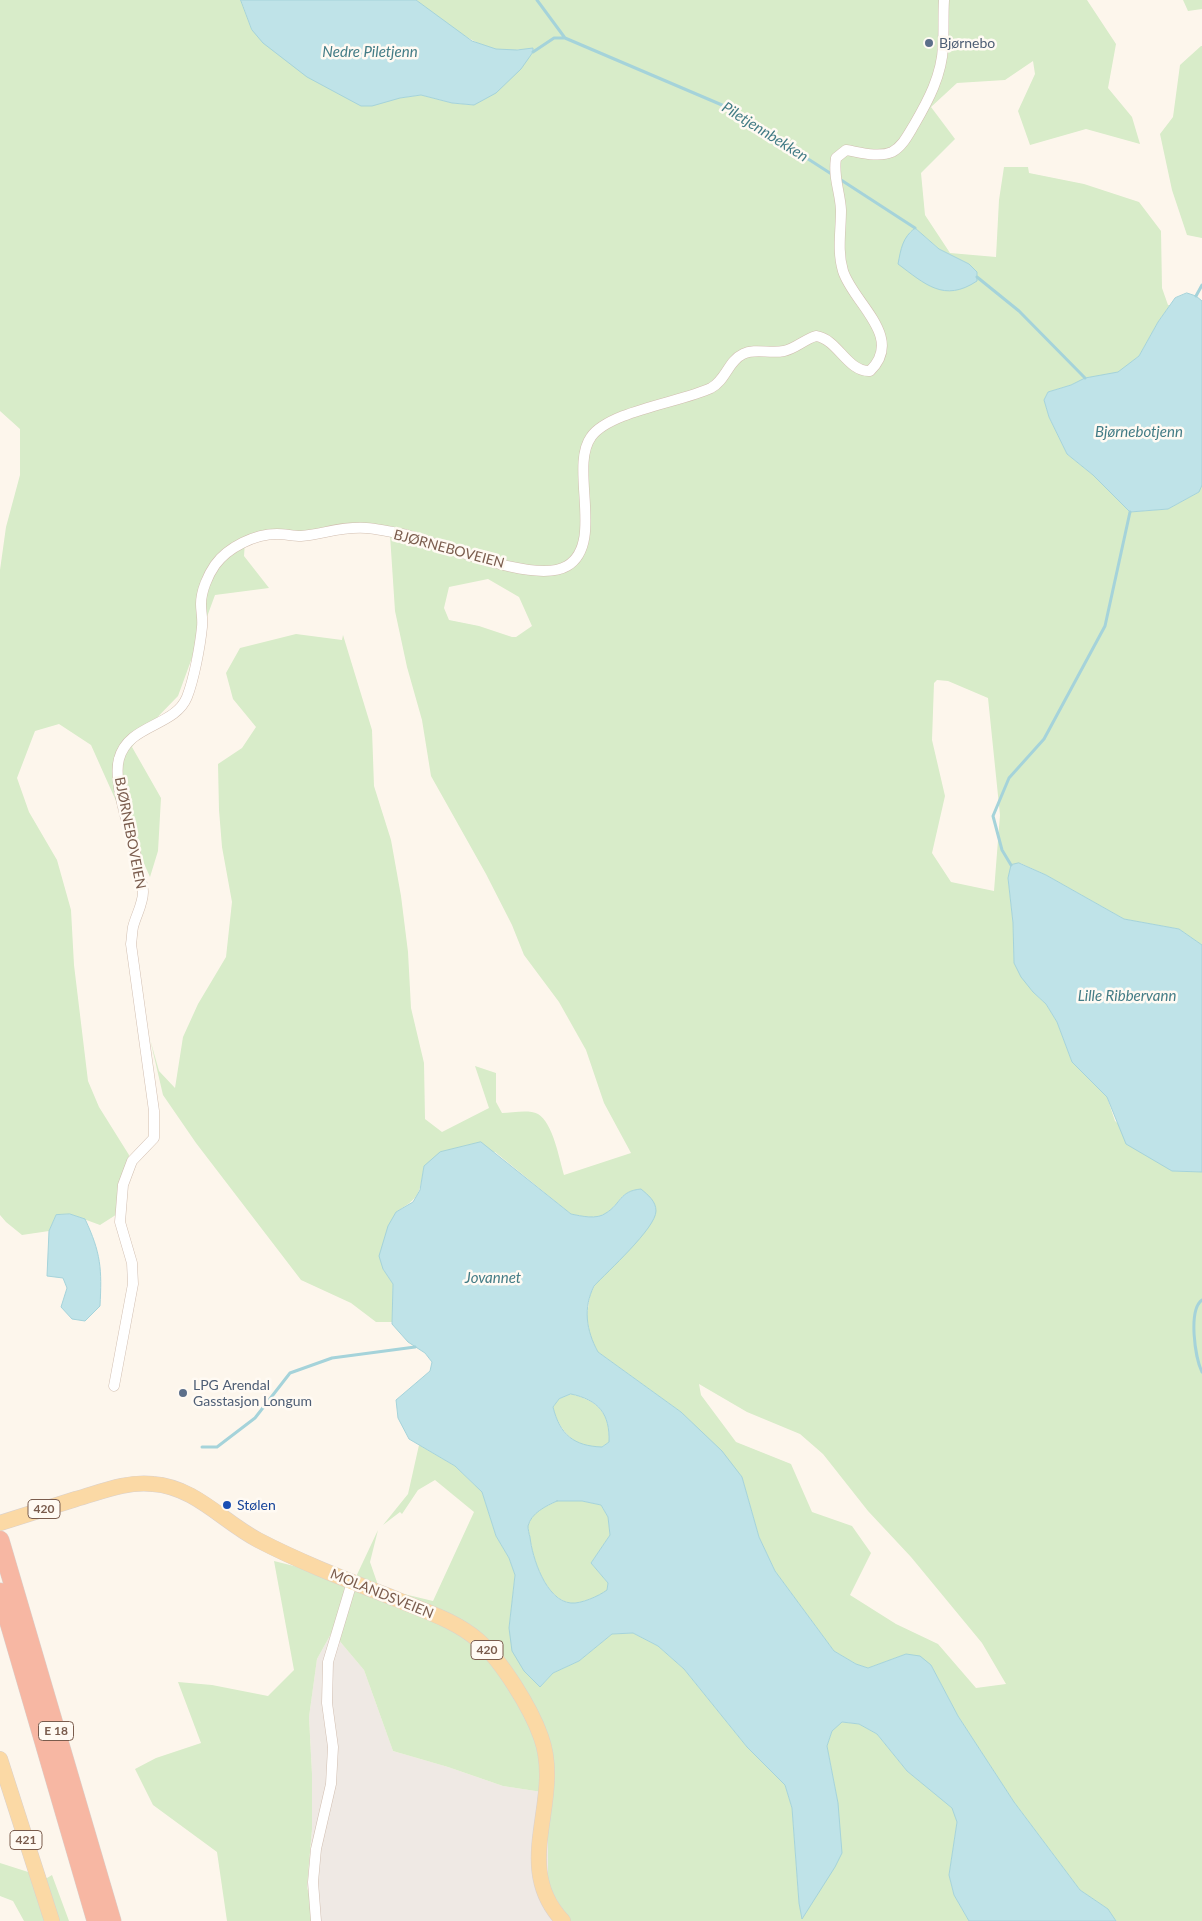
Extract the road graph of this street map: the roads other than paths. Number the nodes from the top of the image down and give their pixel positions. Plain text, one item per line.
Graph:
1 (944, 0) edge
2 (114, 1386) dead end
3 (0, 1523) edge
4 (0, 1540) edge
5 (352, 1582) junction
6 (0, 1592) edge
7 (0, 1759) edge
8 (0, 1779) edge
9 (45, 1921) edge
10 (52, 1921) edge
11 (96, 1921) edge
12 (112, 1921) edge
13 (316, 1921) edge
14 (563, 1921) edge

1 - 2 street, BJØRNEBOVEIEN
3 - 5 main road, MOLANDSVEIEN / 420
4 - 12 highway, E 18
5 - 13 street
5 - 14 main road, MOLANDSVEIEN / 420
6 - 11 highway, E 18
7 - 10 main road, 421
8 - 9 main road, 421

